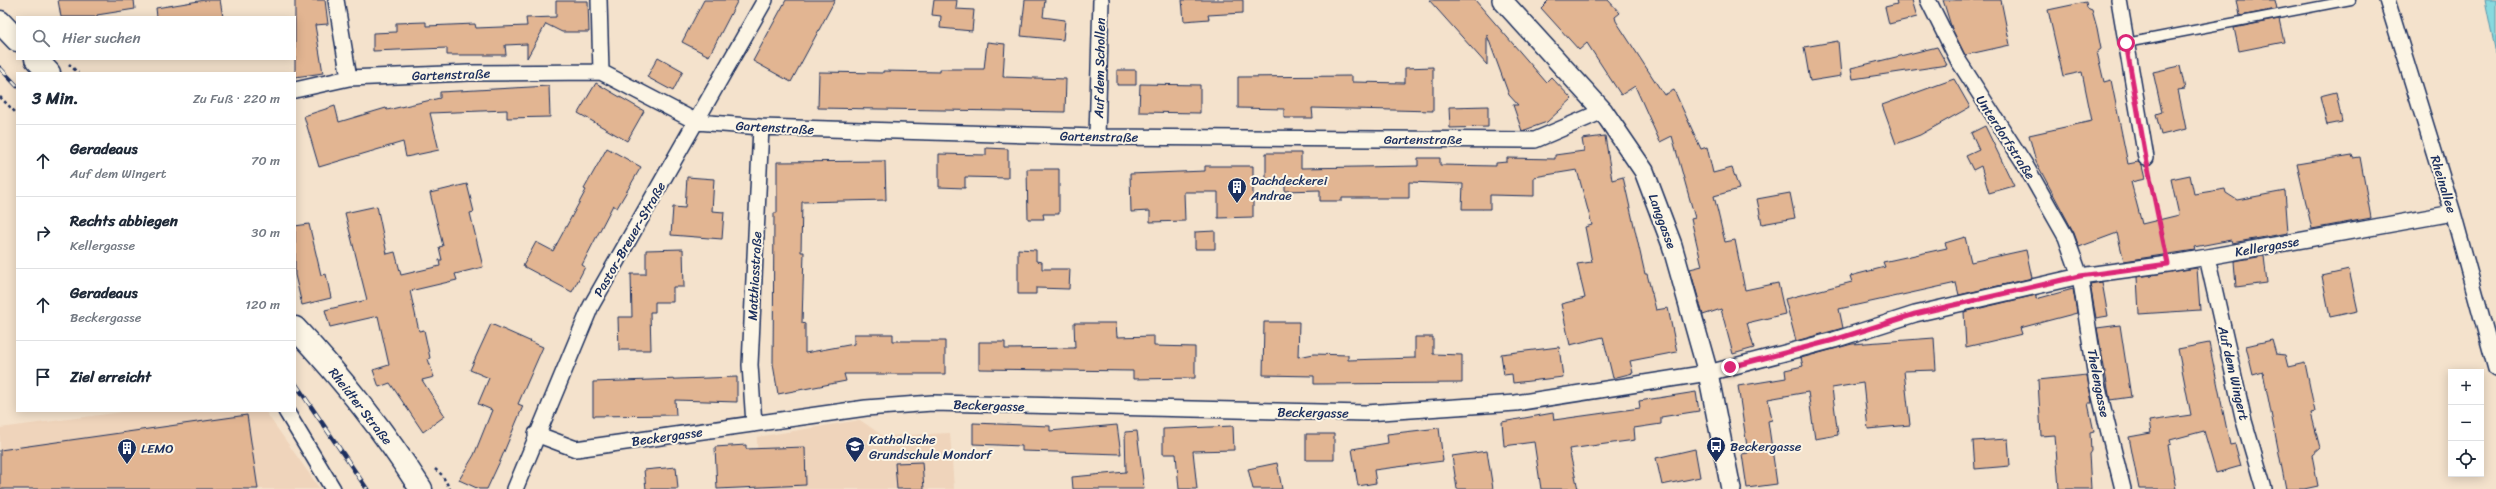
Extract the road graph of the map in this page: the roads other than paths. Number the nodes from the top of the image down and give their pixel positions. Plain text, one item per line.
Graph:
1 (336, 0) edge
2 (599, 0) edge
3 (765, 0) edge
4 (1101, 0) edge
5 (1502, 0) edge
6 (1928, 0) edge
7 (2119, 0) edge
8 (2352, 0) edge
9 (2387, 0) edge
10 (0, 22) edge
11 (16, 39) edge
12 (2126, 43) junction
13 (37, 60) edge
14 (48, 72) edge
15 (601, 72) junction
16 (349, 78) junction
17 (296, 90) edge
18 (1603, 111) junction
19 (697, 122) junction
20 (761, 127) junction
21 (1097, 137) junction
22 (2146, 158) road end
23 (2454, 213) junction
24 (2207, 257) junction
25 (2080, 276) junction
26 (296, 329) edge
27 (2496, 369) edge
28 (1708, 373) junction
29 (287, 412) edge
30 (754, 424) junction
31 (536, 434) junction
32 (333, 489) edge
33 (420, 489) edge
34 (515, 489) edge
35 (1731, 489) edge
36 (2123, 489) edge
37 (2264, 489) edge

1 - 16 street
2 - 15 street
3 - 19 street, Pastor-Breuer-Straße
4 - 21 street, Auf dem Schollen
5 - 18 street, Langgasse
6 - 25 street, Unterdorfstraße
7 - 12 street
8 - 12 lane
9 - 23 street, Rheinallee
10 - 11 main road
12 - 22 street
13 - 14 main road
15 - 16 street, Gartenstraße
15 - 19 street, Gartenstraße
16 - 17 street, Gartenstraße
18 - 21 street, Gartenstraße
18 - 28 street, Langgasse
19 - 20 street, Gartenstraße
19 - 31 street, Pastor-Breuer-Straße
20 - 21 street, Gartenstraße
20 - 30 street, Matthiasstraße
23 - 24 street, Kellergasse
23 - 27 street, Rheinallee
24 - 25 street, Kellergasse
24 - 37 street, Auf dem Wingert
25 - 28 street, Beckergasse
25 - 36 street, Thelengasse
26 - 33 main road, Rheidter Straße
28 - 30 street, Beckergasse
28 - 35 street, Langgasse
29 - 32 street
30 - 31 street, Beckergasse
31 - 34 street, Pastor-Breuer-Straße

